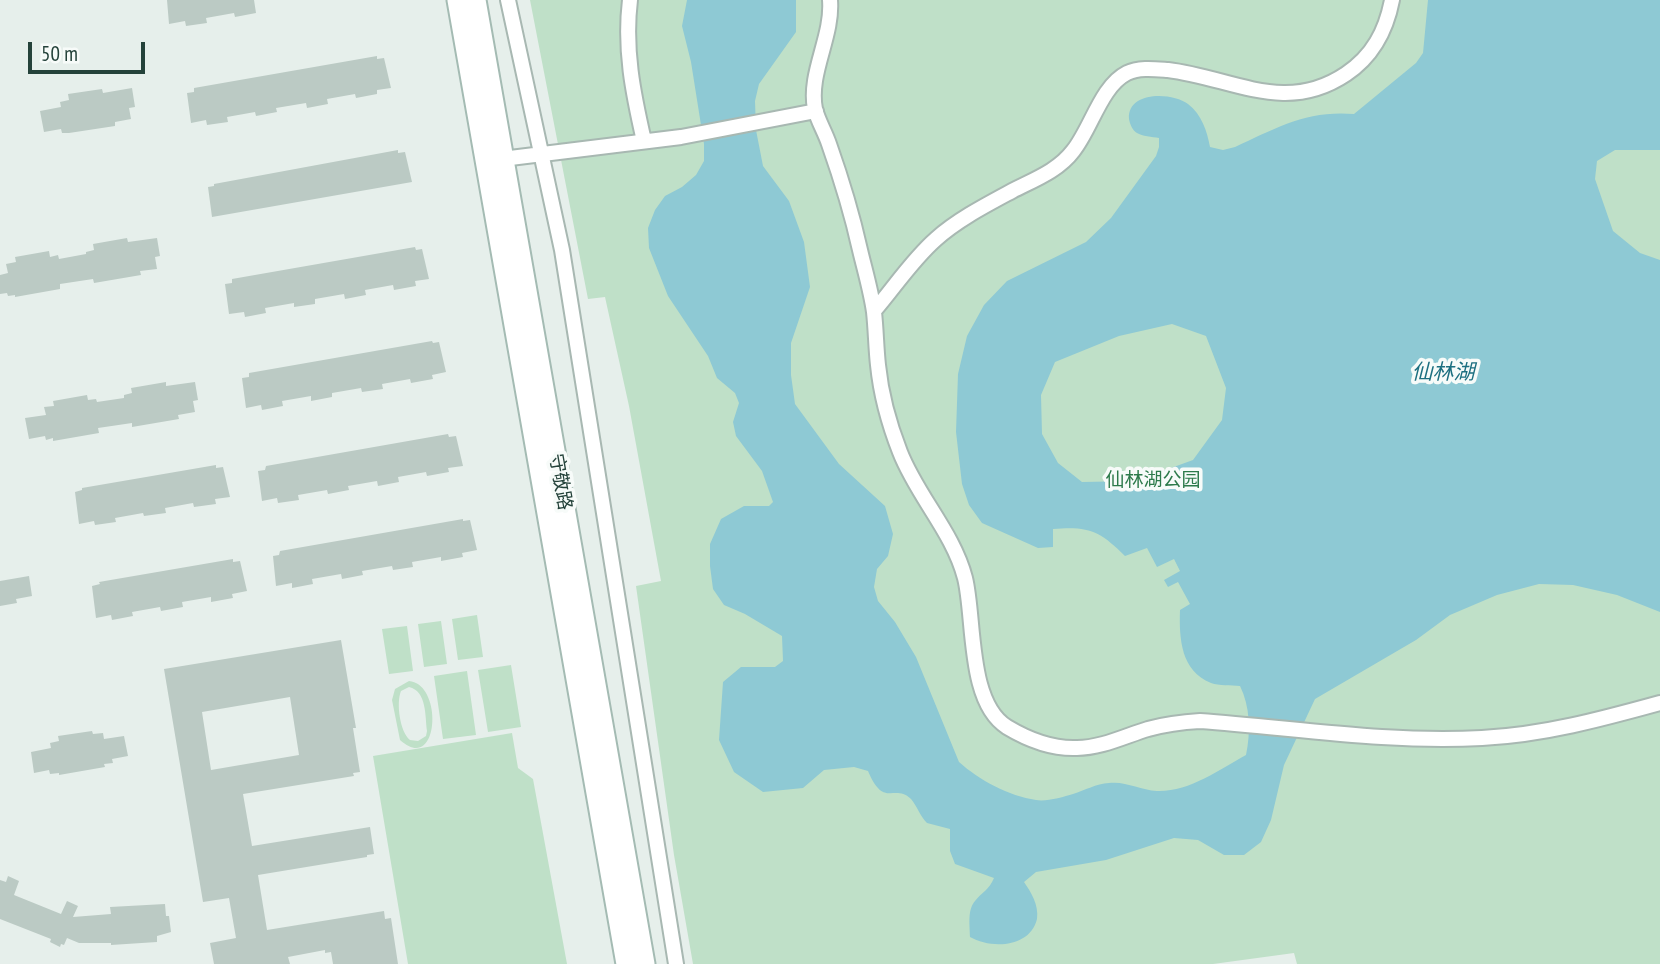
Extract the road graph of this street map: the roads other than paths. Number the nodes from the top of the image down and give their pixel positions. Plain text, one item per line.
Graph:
1 (457, 0) edge
2 (476, 0) edge
3 (508, 0) edge
4 (630, 0) edge
5 (830, 0) edge
6 (1392, 0) edge
7 (816, 111) junction
8 (644, 141) junction
9 (540, 154) junction
10 (502, 159) junction
11 (874, 312) junction
12 (1660, 704) edge
13 (626, 964) edge
14 (645, 964) edge
15 (676, 964) edge

1 - 13 main road, 守敬路
2 - 10 main road, 守敬路
3 - 9 street
4 - 8 street
5 - 7 street
6 - 11 street
7 - 8 street
7 - 11 street
8 - 9 street
9 - 10 street
9 - 15 street
10 - 14 main road, 守敬路
11 - 12 street

